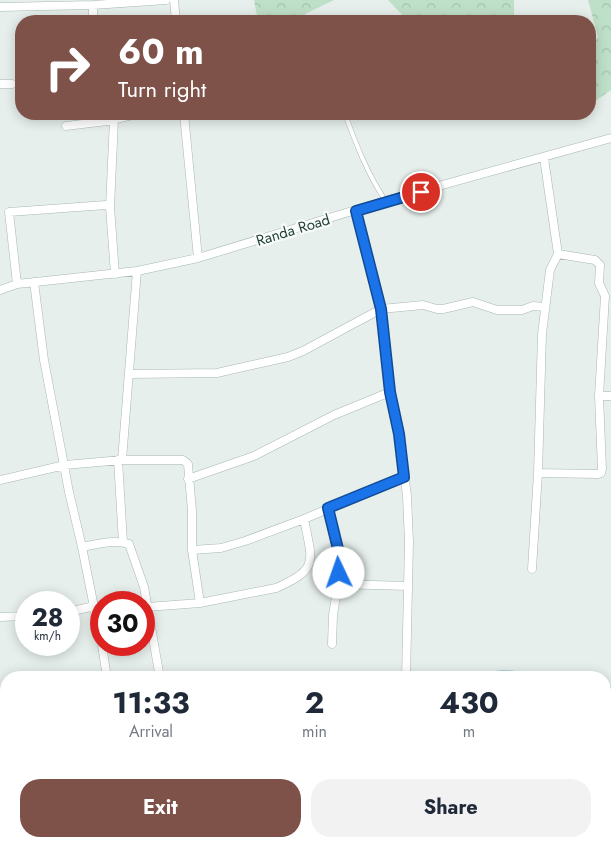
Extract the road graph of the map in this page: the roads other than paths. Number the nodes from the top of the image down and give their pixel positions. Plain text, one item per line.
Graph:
1 (166, 0) edge
2 (174, 0) edge
3 (20, 4) edge
4 (93, 5) junction
5 (0, 7) edge
6 (93, 15) edge
7 (175, 15) edge
8 (0, 84) edge
9 (12, 84) dead end
10 (107, 120) edge
11 (114, 120) edge
12 (185, 120) edge
13 (347, 120) edge
14 (66, 126) dead end
15 (611, 138) edge
16 (544, 158) junction
17 (386, 201) junction
18 (110, 207) junction
19 (356, 211) junction
20 (558, 254) junction
21 (198, 258) junction
22 (137, 271) junction
23 (115, 274) junction
24 (34, 282) junction
25 (17, 284) junction
26 (0, 290) edge
27 (545, 307) junction
28 (381, 309) junction
29 (602, 330) junction
30 (611, 331) edge
31 (129, 374) junction
32 (390, 392) junction
33 (599, 396) junction
34 (611, 396) edge
35 (120, 460) junction
36 (64, 465) junction
37 (538, 473) junction
38 (404, 477) junction
39 (188, 479) junction
40 (0, 480) edge
41 (328, 508) junction
42 (304, 519) junction
43 (123, 542) junction
44 (82, 547) junction
45 (192, 550) junction
46 (532, 569) dead end
47 (338, 584) junction
48 (408, 586) junction
49 (91, 591) edge
50 (145, 591) edge
51 (200, 603) junction
52 (155, 607) edge
53 (15, 616) edge
54 (0, 617) edge
55 (332, 644) dead end
56 (155, 651) edge
57 (104, 656) edge
58 (106, 671) edge
59 (159, 671) edge
60 (406, 671) edge

1 - 4 street
2 - 7 street
3 - 4 street
3 - 5 street
4 - 6 street
8 - 9 street
10 - 14 street
11 - 18 street
12 - 21 street
13 - 17 lane
15 - 16 street, Randa Road
16 - 17 street, Randa Road
16 - 20 street
17 - 19 street, Randa Road
18 - 23 street
18 - 25 street
19 - 21 street, Randa Road
19 - 28 street
20 - 27 street
20 - 29 street
21 - 22 street, Randa Road
22 - 23 street, Randa Road
22 - 31 street
23 - 24 street, Randa Road
24 - 25 street, Randa Road
24 - 36 street
25 - 26 street, Randa Road
27 - 28 street
27 - 37 street
28 - 31 street
28 - 32 street
29 - 30 street
29 - 33 street
31 - 35 street
32 - 38 street
32 - 39 street
33 - 34 street
33 - 37 street
35 - 36 street
35 - 39 street
35 - 43 street
36 - 40 street
36 - 44 street
37 - 46 street
38 - 41 street
38 - 48 street
39 - 45 street
41 - 42 street
41 - 47 street
42 - 45 street
42 - 51 street
43 - 44 street
43 - 50 street
44 - 49 street
45 - 51 street
47 - 48 street
47 - 55 street
48 - 60 street
51 - 52 street
53 - 54 street
56 - 59 street
57 - 58 street

